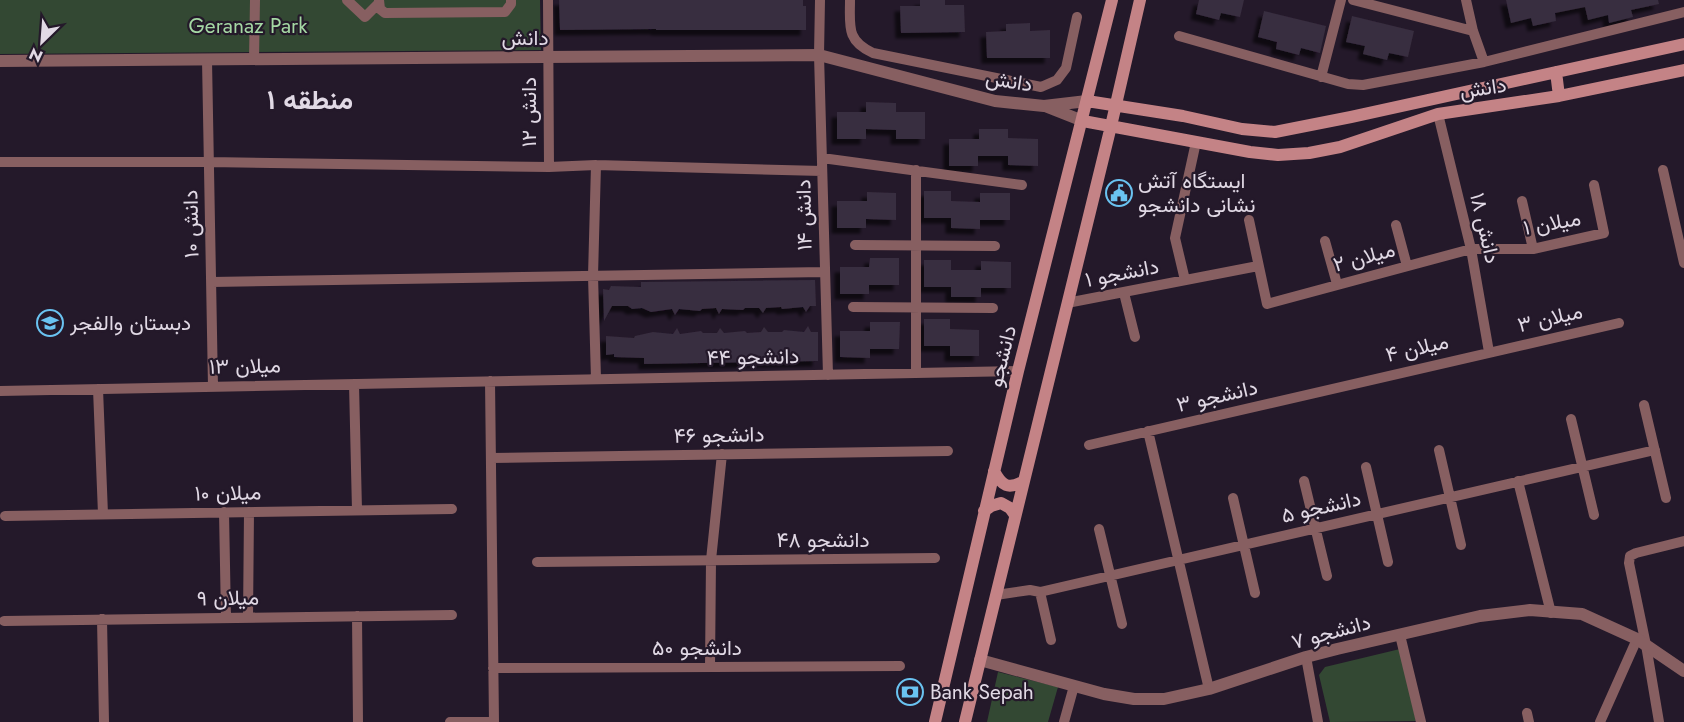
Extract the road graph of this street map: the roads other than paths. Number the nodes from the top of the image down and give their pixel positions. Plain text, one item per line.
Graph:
1 (255, 0) edge
2 (347, 0) edge
3 (511, 0) edge
4 (548, 0) edge
5 (820, 0) edge
6 (850, 0) edge
7 (1112, 0) edge
8 (1140, 0) edge
9 (1341, 0) edge
10 (1353, 0) edge
11 (1466, 0) edge
12 (379, 1) edge
13 (1684, 12) edge
14 (1077, 17) dead end
15 (1473, 31) junction
16 (1179, 36) dead end
17 (1684, 44) edge
18 (819, 55) junction
19 (549, 57) junction
20 (207, 60) junction
21 (254, 60) junction
22 (0, 62) edge
23 (1484, 62) junction
24 (1684, 70) edge
25 (1556, 72) junction
26 (1321, 77) junction
27 (1559, 96) junction
28 (1087, 101) junction
29 (1044, 106) junction
30 (1116, 106) junction
31 (1438, 114) junction
32 (1083, 121) junction
33 (1111, 126) junction
34 (1196, 142) junction
35 (822, 158) junction
36 (0, 162) edge
37 (209, 162) junction
38 (596, 165) junction
39 (549, 167) junction
40 (1663, 170) dead end
41 (822, 171) junction
42 (916, 171) junction
43 (1022, 185) dead end
44 (1594, 185) dead end
45 (1522, 201) dead end
46 (1679, 215) edge
47 (1249, 220) dead end
48 (1396, 225) dead end
49 (1325, 241) dead end
50 (855, 245) dead end
51 (916, 245) junction
52 (995, 246) dead end
53 (1471, 249) junction
54 (1533, 249) junction
55 (1684, 263) edge
56 (1258, 266) junction
57 (1407, 266) junction
58 (825, 272) junction
59 (593, 276) junction
60 (1185, 280) junction
61 (212, 282) junction
62 (1337, 284) junction
63 (1124, 293) junction
64 (1066, 303) junction
65 (854, 307) dead end
66 (916, 307) junction
67 (993, 308) dead end
68 (1619, 323) dead end
69 (1135, 337) dead end
70 (1489, 352) junction
71 (1018, 371) junction
72 (916, 373) junction
73 (828, 375) junction
74 (596, 379) junction
75 (490, 381) junction
76 (1354, 383) joint
77 (354, 384) junction
78 (213, 387) junction
79 (98, 389) junction
80 (0, 391) edge
81 (1644, 405) dead end
82 (1571, 419) dead end
83 (1148, 431) junction
84 (1089, 445) dead end
85 (1439, 450) dead end
86 (1655, 450) junction
87 (948, 451) dead end
88 (722, 454) junction
89 (491, 458) junction
90 (1583, 466) junction
91 (1366, 467) dead end
92 (994, 471) junction
93 (1024, 481) junction
94 (1304, 481) dead end
95 (1518, 481) junction
96 (1450, 497) junction
97 (1233, 498) dead end
98 (1666, 498) dead end
99 (452, 509) dead end
100 (357, 510) junction
101 (984, 511) junction
102 (224, 512) junction
103 (249, 512) junction
104 (103, 514) junction
105 (1377, 514) junction
106 (1016, 515) junction
107 (1594, 515) dead end
108 (4, 516) dead end
109 (1316, 528) junction
110 (1100, 529) dead end
111 (1684, 541) edge
112 (1244, 545) junction
113 (1461, 545) dead end
114 (935, 558) dead end
115 (711, 560) junction
116 (1179, 560) junction
117 (537, 562) dead end
118 (1388, 562) dead end
119 (1110, 576) junction
120 (1327, 576) dead end
121 (1040, 592) junction
122 (1256, 593) dead end
123 (996, 595) junction
124 (1551, 613) junction
125 (453, 615) dead end
126 (357, 616) junction
127 (226, 618) junction
128 (248, 618) junction
129 (102, 619) junction
130 (4, 621) dead end
131 (1122, 624) dead end
132 (1401, 634) junction
133 (1051, 640) dead end
134 (1642, 642) junction
135 (1305, 657) junction
136 (980, 660) junction
137 (900, 666) dead end
138 (710, 667) junction
139 (494, 668) junction
140 (1684, 671) edge
141 (1074, 686) junction
142 (1209, 689) junction
143 (104, 722) edge
144 (358, 722) edge
145 (450, 722) edge
146 (494, 722) edge
147 (934, 722) edge
148 (964, 722) edge
149 (1064, 722) edge
150 (1318, 722) edge
151 (1421, 722) edge
152 (1600, 722) edge
153 (1659, 722) edge

1 - 21 street
2 - 12 street
3 - 12 street
4 - 19 street, دانش ۱۲
5 - 18 street, دانش ۱۴
6 - 14 street
7 - 28 main road, دانشجو
8 - 30 main road
9 - 26 street
10 - 15 street
11 - 15 street
13 - 23 street
15 - 23 street
16 - 26 street
17 - 25 main road, دانش
18 - 19 street, دانش
18 - 29 street, دانش
18 - 35 street, دانش ۱۴
19 - 21 street, دانش
19 - 39 street, دانش ۱۲
20 - 21 street, دانش
20 - 22 street, دانش
20 - 37 street, دانش ۱۰
23 - 26 street
24 - 27 main road, دانش
25 - 27 main road
25 - 30 main road, دانش
27 - 31 main road, دانش
28 - 29 street, دانش
28 - 30 main road, دانش
28 - 32 main road, دانشجو
29 - 32 street, دانش
30 - 33 main road
31 - 34 main road, دانش
31 - 53 street, دانش ۱۸
32 - 33 main road, دانش
32 - 71 main road, دانشجو
33 - 34 main road, دانش
33 - 64 main road
34 - 60 street
35 - 41 street, دانش ۱۴
35 - 42 street
36 - 37 street
37 - 39 street
37 - 61 street, دانش ۱۰
38 - 39 street
38 - 41 street
38 - 59 street
40 - 46 street
41 - 58 street, دانش ۱۴
42 - 43 street
42 - 51 street
44 - 54 street, میلان ۱
45 - 54 street
46 - 55 street
47 - 56 street
48 - 57 street
49 - 62 street
50 - 51 street
51 - 52 street
51 - 66 street
53 - 54 street, میلان ۱
53 - 57 street, میلان ۲
53 - 70 street, دانش ۱۸
56 - 60 street
56 - 62 street, میلان ۲
57 - 62 street, میلان ۲
58 - 59 street
58 - 73 street, دانش ۱۴
59 - 61 street
59 - 74 street
60 - 63 street, دانشجو ۱
61 - 78 street, دانش ۱۰
63 - 64 street, دانشجو ۱
63 - 69 street
64 - 93 main road
65 - 66 street
66 - 67 street
66 - 72 street
68 - 70 street, میلان ۳
70 - 76 street, میلان ۴
71 - 72 street, دانشجو ۴۴
71 - 92 main road, دانشجو
72 - 73 street, دانشجو ۴۴
73 - 74 street, دانشجو ۴۴
74 - 75 street, دانشجو ۴۴
75 - 77 street, میلان ۱۳
75 - 89 street
76 - 83 street, دانشجو ۳
77 - 78 street, میلان ۱۳
77 - 100 street
78 - 79 street, میلان ۱۳
79 - 80 street, میلان ۱۳
79 - 104 street
81 - 86 street
82 - 90 street
83 - 84 street, دانشجو ۳
83 - 116 street
85 - 96 street
86 - 90 street, دانشجو ۵
86 - 98 street
87 - 88 street, دانشجو ۴۶
88 - 89 street, دانشجو ۴۶
88 - 115 street
89 - 139 street
90 - 95 street, دانشجو ۵
90 - 107 street
91 - 105 street
92 - 93 main road
92 - 101 main road, دانشجو
93 - 106 main road
94 - 109 street
95 - 96 street, دانشجو ۵
95 - 124 street
96 - 105 street, دانشجو ۵
96 - 113 street
97 - 112 street
99 - 100 street, میلان ۱۰
100 - 103 street, میلان ۱۰
101 - 106 main road
101 - 147 main road, دانشجو
102 - 103 street, میلان ۱۰
102 - 104 street, میلان ۱۰
102 - 127 street
103 - 128 street
104 - 108 street, میلان ۱۰
105 - 109 street, دانشجو ۵
105 - 118 street
106 - 123 main road
109 - 112 street, دانشجو ۵
109 - 120 street
110 - 119 street
111 - 134 street
112 - 116 street, دانشجو ۵
112 - 122 street
114 - 115 street, دانشجو ۴۸
115 - 117 street, دانشجو ۴۸
115 - 138 street
116 - 119 street, دانشجو ۵
116 - 142 street
119 - 121 street, دانشجو ۵
119 - 131 street
121 - 123 street, دانشجو ۵
121 - 133 street
123 - 136 main road
124 - 132 street, دانشجو ۷
124 - 134 street, دانشجو ۷
125 - 126 street, میلان ۹
126 - 128 street, میلان ۹
126 - 144 street
127 - 128 street, میلان ۹
127 - 129 street, میلان ۹
129 - 130 street, میلان ۹
129 - 143 street
132 - 135 street, دانشجو ۷
132 - 151 street
134 - 140 street, دانشجو ۷
134 - 152 street
134 - 153 street
135 - 142 street, دانشجو ۷
135 - 150 street
136 - 141 street, دانشجو ۷
136 - 148 main road
137 - 138 street, دانشجو ۵۰
138 - 139 street, دانشجو ۵۰
139 - 146 street
141 - 142 street, دانشجو ۷
141 - 149 street
145 - 146 street

